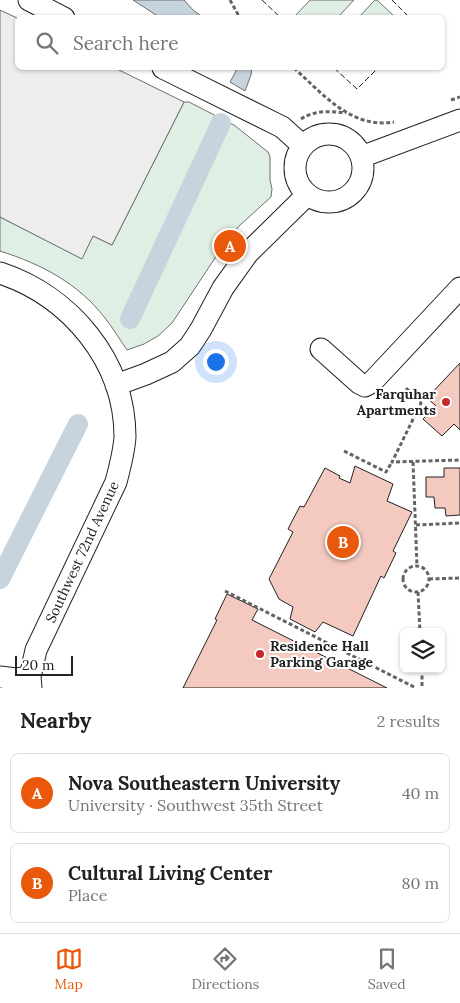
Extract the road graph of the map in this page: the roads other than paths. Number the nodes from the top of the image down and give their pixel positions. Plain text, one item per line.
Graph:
1 (29, 0) edge
2 (58, 15) edge
3 (167, 70) edge
4 (460, 120) edge
5 (302, 145) junction
6 (362, 157) junction
7 (307, 195) junction
8 (0, 273) edge
9 (460, 288) edge
10 (321, 348) dead end
11 (116, 385) junction
12 (0, 677) edge
13 (31, 683) edge

1 - 2 street
3 - 5 street
4 - 6 street
5 - 6 street
5 - 7 street
6 - 7 street
7 - 11 street
8 - 11 street, Southwest 72nd Avenue
9 - 10 street
11 - 13 street, Southwest 72nd Avenue
12 - 13 street

